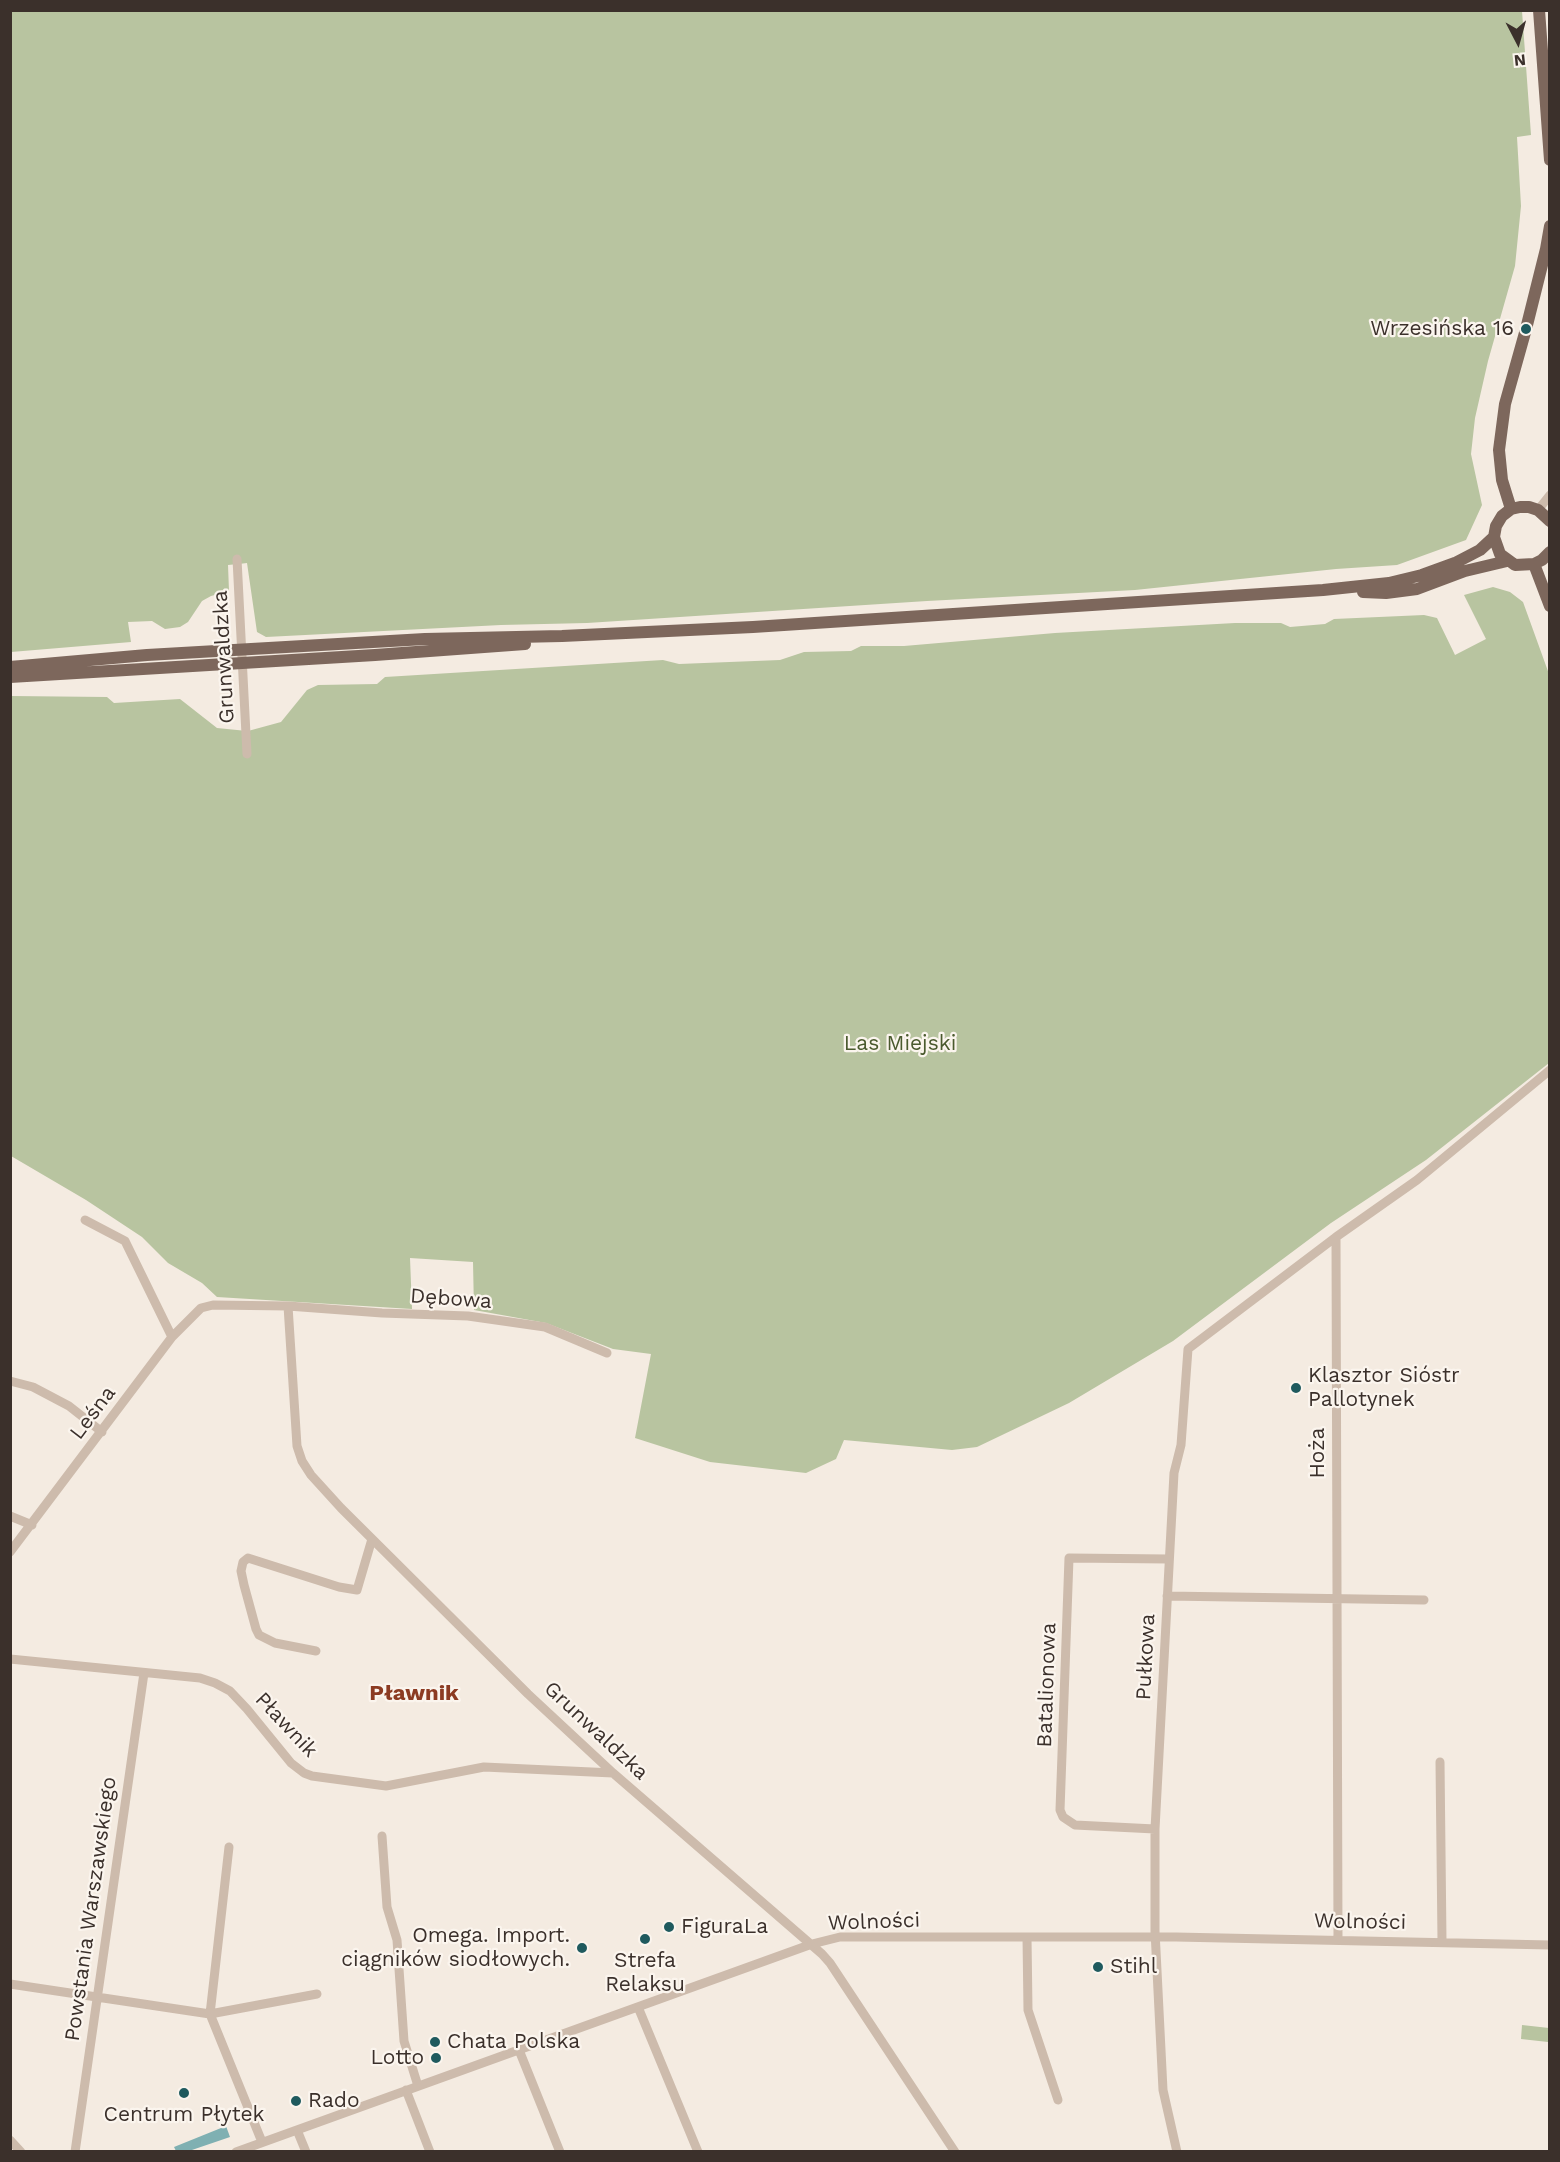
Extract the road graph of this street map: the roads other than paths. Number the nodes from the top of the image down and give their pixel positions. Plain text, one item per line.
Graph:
1 (1539, 10) edge
2 (1550, 160) edge
3 (1550, 226) edge
4 (1550, 495) edge
5 (1511, 509) junction
6 (1538, 510) junction
7 (1550, 521) edge
8 (1494, 537) junction
9 (1550, 552) edge
10 (237, 559) dead end
11 (1507, 561) junction
12 (1534, 564) junction
13 (1323, 590) junction
14 (1550, 606) edge
15 (241, 657) junction
16 (10, 667) edge
17 (10, 677) edge
18 (247, 754) dead end
19 (1550, 1070) edge
20 (85, 1220) dead end
21 (1336, 1237) junction
22 (213, 1305) joint
23 (288, 1306) junction
24 (172, 1337) junction
25 (607, 1353) dead end
26 (10, 1381) edge
27 (102, 1432) junction
28 (10, 1516) edge
29 (32, 1525) junction
30 (372, 1539) junction
31 (10, 1552) edge
32 (1168, 1559) junction
33 (1167, 1596) junction
34 (1338, 1599) junction
35 (1424, 1600) dead end
36 (316, 1652) dead end
37 (10, 1659) edge
38 (144, 1673) junction
39 (1440, 1762) dead end
40 (613, 1773) junction
41 (1155, 1829) junction
42 (382, 1836) dead end
43 (229, 1847) dead end
44 (1027, 1937) junction
45 (1156, 1937) junction
46 (1338, 1940) junction
47 (1442, 1941) junction
48 (812, 1944) junction
49 (1550, 1945) edge
50 (10, 1984) edge
51 (317, 1994) dead end
52 (97, 1996) junction
53 (638, 2007) junction
54 (210, 2014) junction
55 (519, 2050) junction
56 (418, 2086) junction
57 (406, 2090) junction
58 (1058, 2100) dead end
59 (297, 2130) junction
60 (10, 2140) edge
61 (262, 2142) junction
62 (21, 2151) edge
63 (75, 2151) edge
64 (236, 2151) edge
65 (306, 2151) edge
66 (430, 2151) edge
67 (560, 2151) edge
68 (698, 2151) edge
69 (955, 2151) edge
70 (1177, 2151) edge

1 - 2 main road
3 - 5 main road
4 - 6 street
5 - 6 main road
5 - 8 main road
6 - 7 main road
8 - 11 main road
8 - 13 main road
9 - 12 main road
10 - 15 street, Grunwaldzka
11 - 12 main road
11 - 13 main road
12 - 14 main road
13 - 15 main road
15 - 16 main road
15 - 17 main road
15 - 18 street, Grunwaldzka
19 - 21 street
20 - 24 street
21 - 32 street, Pułkowa
21 - 34 street, Hoża
22 - 23 street, Dębowa
22 - 24 street, Leśna
23 - 25 street, Dębowa
23 - 30 street, Grunwaldzka
24 - 27 street, Leśna
26 - 27 street
27 - 29 street, Leśna
28 - 29 street
29 - 31 street, Leśna
30 - 36 street
30 - 40 street, Grunwaldzka
32 - 33 street, Pułkowa
32 - 41 street, Batalionowa
33 - 34 street
33 - 41 street, Pułkowa
34 - 35 street
34 - 46 street, Hoża
37 - 38 street, Pławnik
38 - 40 street, Pławnik
38 - 52 street, Powstania Warszawskiego
39 - 47 street
40 - 48 street, Grunwaldzka
41 - 45 street, Pułkowa
42 - 56 street
43 - 54 street
44 - 45 street, Wolności
44 - 48 street, Wolności
44 - 58 street
45 - 46 street, Wolności
45 - 70 street, Pułkowa
46 - 47 street, Wolności
47 - 49 street, Wolności
48 - 53 street, Wolności
48 - 69 street, Grunwaldzka
50 - 52 street
51 - 54 street
52 - 54 street
52 - 63 street, Powstania Warszawskiego
53 - 55 street, Wolności
53 - 68 street
54 - 61 street
55 - 56 street, Wolności
55 - 67 street
56 - 57 street, Wolności
57 - 59 street, Wolności
57 - 66 street
59 - 61 street, Wolności
59 - 65 street
60 - 62 street
61 - 64 street, Wolności

